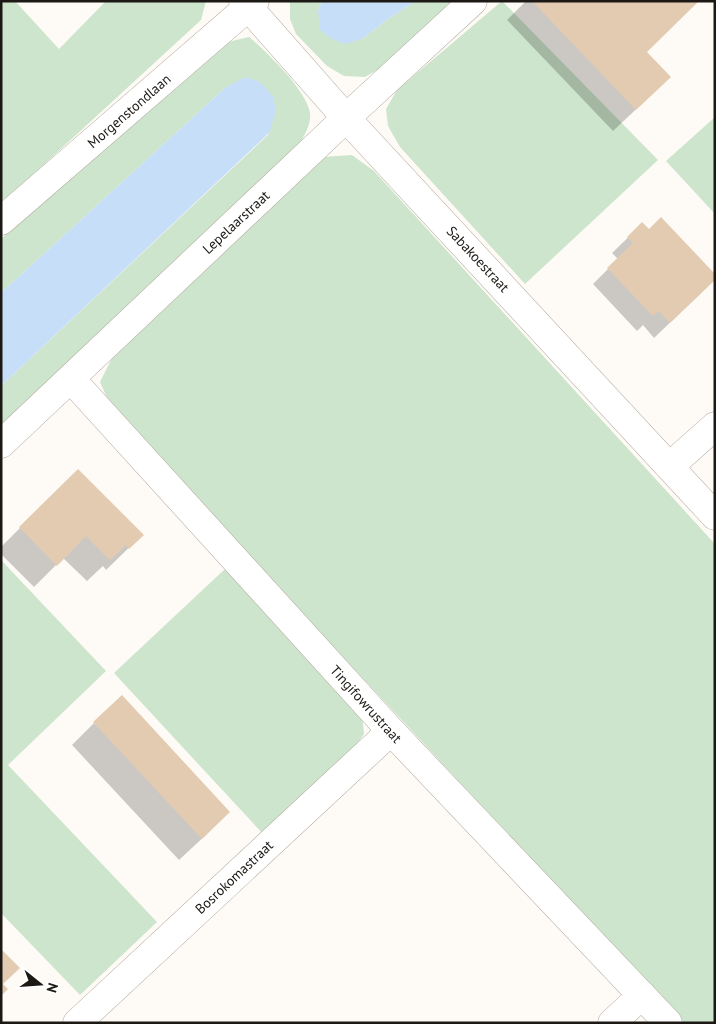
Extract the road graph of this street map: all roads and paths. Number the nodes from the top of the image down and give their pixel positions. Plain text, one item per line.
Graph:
1 (473, 1) edge
2 (249, 3) edge
3 (346, 118) junction
4 (1, 221) edge
5 (71, 379) junction
6 (715, 426) edge
7 (1, 444) edge
8 (670, 466) junction
9 (715, 516) edge
10 (391, 732) junction
11 (642, 995) junction
12 (76, 1023) edge
13 (612, 1023) edge
14 (668, 1023) edge

1 - 3 street, Lepelaarstraat
2 - 3 street, Sabakoestraat
2 - 4 street, Morgenstondlaan
3 - 5 street, Lepelaarstraat
3 - 8 street, Sabakoestraat
5 - 7 street, Lepelaarstraat
5 - 10 street, Tingifowrustraat
6 - 8 street
8 - 9 street, Sabakoestraat
10 - 11 street, Tingifowrustraat
10 - 12 street, Bosrokomastraat
11 - 13 street
11 - 14 street, Tingifowrustraat

